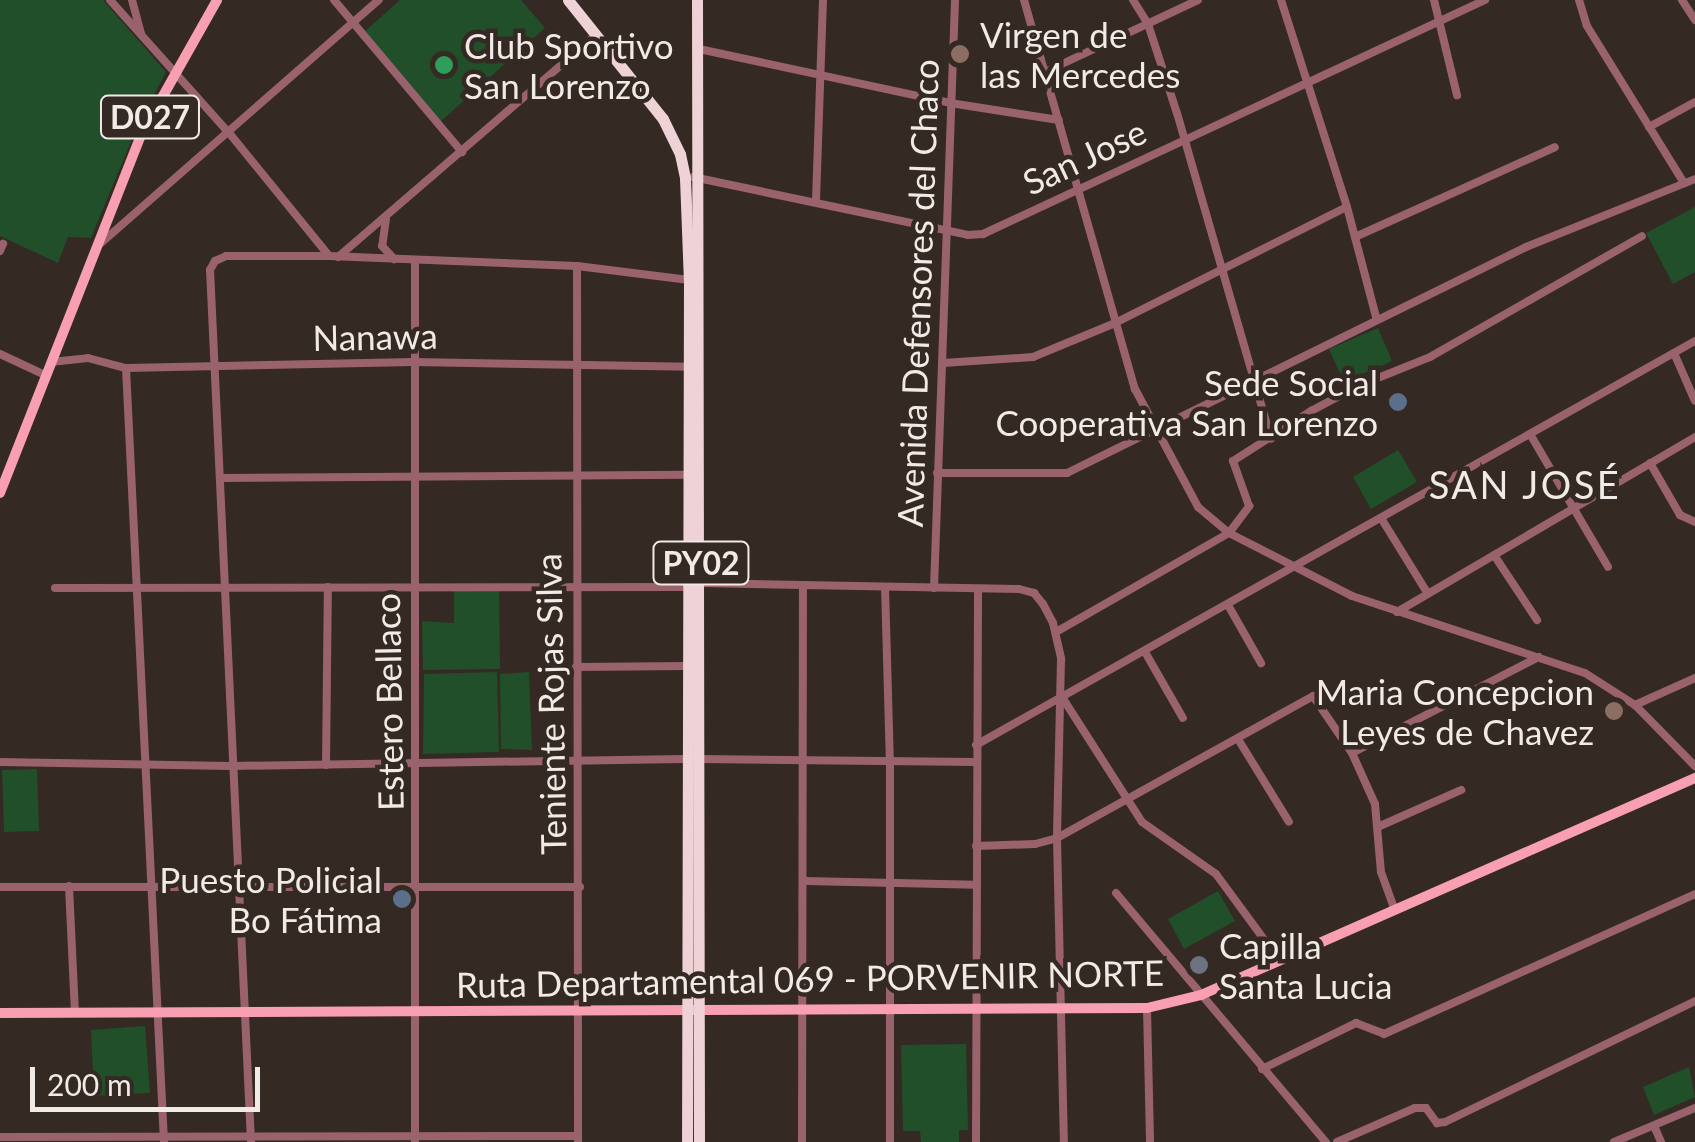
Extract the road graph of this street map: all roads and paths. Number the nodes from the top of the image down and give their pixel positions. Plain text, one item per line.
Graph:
1 (110, 0) edge
2 (132, 0) edge
3 (217, 0) edge
4 (334, 0) edge
5 (379, 0) edge
6 (568, 0) edge
7 (697, 0) edge
8 (823, 0) edge
9 (955, 0) edge
10 (1024, 0) edge
11 (1133, 0) edge
12 (1198, 0) edge
13 (1280, 0) edge
14 (1434, 0) edge
15 (1485, 0) edge
16 (1579, 0) edge
17 (1685, 1) edge
18 (1695, 20) edge
19 (1439, 21) junction
20 (353, 23) junction
21 (1148, 24) junction
22 (598, 33) junction
23 (142, 38) junction
24 (698, 49) junction
25 (1045, 72) junction
26 (823, 74) junction
27 (174, 75) junction
28 (1307, 80) junction
29 (1457, 95) dead end
30 (1695, 102) edge
31 (950, 103) junction
32 (1058, 120) junction
33 (1649, 127) junction
34 (230, 134) junction
35 (698, 138) junction
36 (1184, 139) junction
37 (676, 146) junction
38 (1555, 146) dead end
39 (462, 152) junction
40 (692, 177) junction
41 (1695, 180) edge
42 (1684, 183) junction
43 (1078, 191) junction
44 (816, 200) junction
45 (116, 203) junction
46 (1347, 207) junction
47 (388, 215) junction
48 (131, 216) junction
49 (946, 230) junction
50 (1642, 236) dead end
51 (1355, 237) junction
52 (101, 243) junction
53 (334, 257) junction
54 (394, 259) junction
55 (415, 261) junction
56 (577, 266) junction
57 (1223, 268) junction
58 (689, 280) junction
59 (1376, 317) junction
60 (1115, 324) junction
61 (1695, 341) edge
62 (1674, 353) junction
63 (0, 354) edge
64 (51, 362) junction
65 (414, 362) junction
66 (942, 364) junction
67 (215, 366) junction
68 (578, 366) junction
69 (126, 368) junction
70 (695, 368) junction
71 (45, 374) junction
72 (1255, 377) junction
73 (1695, 401) edge
74 (1154, 430) junction
75 (1530, 434) junction
76 (1695, 437) edge
77 (1271, 439) junction
78 (1650, 463) junction
79 (938, 473) junction
80 (413, 474) junction
81 (576, 474) junction
82 (688, 474) junction
83 (221, 478) junction
84 (0, 493) edge
85 (1572, 509) junction
86 (1380, 518) junction
87 (1695, 522) edge
88 (1229, 533) junction
89 (1494, 555) junction
90 (1608, 567) dead end
91 (1295, 568) junction
92 (701, 583) junction
93 (576, 585) junction
94 (803, 585) junction
95 (226, 586) junction
96 (414, 586) junction
97 (328, 587) junction
98 (687, 587) junction
99 (885, 587) junction
100 (55, 588) dead end
101 (136, 588) junction
102 (934, 588) junction
103 (978, 589) junction
104 (1428, 594) junction
105 (1228, 605) junction
106 (1396, 612) junction
107 (1537, 620) dead end
108 (1056, 632) junction
109 (1145, 652) junction
110 (1539, 656) junction
111 (1261, 663) dead end
112 (686, 666) junction
113 (576, 667) junction
114 (1695, 678) edge
115 (1062, 697) junction
116 (1635, 704) junction
117 (1183, 718) dead end
118 (1238, 739) junction
119 (976, 745) junction
120 (1352, 752) junction
121 (693, 759) junction
122 (804, 759) junction
123 (577, 760) junction
124 (0, 762) edge
125 (890, 762) junction
126 (975, 762) junction
127 (145, 763) junction
128 (326, 764) junction
129 (417, 765) junction
130 (231, 766) junction
131 (1695, 766) edge
132 (1695, 778) edge
133 (1461, 790) dead end
134 (1127, 801) junction
135 (1289, 822) dead end
136 (1380, 826) junction
137 (1057, 838) junction
138 (976, 846) junction
139 (805, 881) junction
140 (890, 882) junction
141 (416, 885) junction
142 (976, 885) junction
143 (69, 886) junction
144 (149, 886) junction
145 (240, 886) junction
146 (0, 887) edge
147 (580, 887) junction
148 (1116, 893) dead end
149 (1695, 894) edge
150 (1394, 908) junction
151 (1280, 961) junction
152 (1201, 995) junction
153 (1695, 1001) edge
154 (1147, 1008) junction
155 (979, 1009) junction
156 (416, 1010) junction
157 (693, 1010) junction
158 (890, 1010) junction
159 (1062, 1010) junction
160 (158, 1011) junction
161 (805, 1011) junction
162 (75, 1012) junction
163 (246, 1012) junction
164 (579, 1012) junction
165 (0, 1013) edge
166 (1262, 1069) junction
167 (1695, 1108) edge
168 (1654, 1126) junction
169 (0, 1137) edge
170 (164, 1139) edge
171 (250, 1139) edge
172 (578, 1139) edge
173 (415, 1140) edge
174 (687, 1142) edge
175 (699, 1142) edge
176 (802, 1142) edge
177 (890, 1142) edge
178 (976, 1142) edge
179 (1064, 1142) edge
180 (1150, 1142) edge
181 (1326, 1142) edge
182 (1336, 1142) edge
183 (1614, 1142) edge
184 (1661, 1142) edge

1 - 23 street
2 - 23 street
3 - 27 main road, D027
4 - 20 street
5 - 20 street
6 - 22 highway
7 - 24 highway, PY02
8 - 26 street
9 - 31 street, Avenida Defensores del Chaco
10 - 25 street
11 - 21 street
12 - 21 street
13 - 28 street
14 - 19 street
15 - 19 street, San Jose
16 - 33 street
17 - 18 street
19 - 28 street, San Jose
19 - 29 street
20 - 34 street
20 - 39 street
21 - 25 street
21 - 36 street
22 - 37 highway
22 - 39 street
23 - 27 street
24 - 26 street
24 - 35 highway, PY02
25 - 32 street
26 - 31 street
26 - 44 street
27 - 34 street
27 - 45 main road, D027
28 - 36 street, San Jose
28 - 46 street
30 - 33 street
31 - 32 street
31 - 49 street, Avenida Defensores del Chaco
32 - 43 street
33 - 42 street
34 - 48 street
34 - 53 street
35 - 37 highway
35 - 40 highway, PY02
36 - 43 street, San Jose
36 - 57 street
37 - 40 highway, PY02
38 - 51 street
39 - 47 street
40 - 44 street, San Jose
40 - 58 highway, PY02
40 - 70 highway, PY02
41 - 42 street
42 - 59 street
43 - 49 street, San Jose
43 - 60 street
44 - 49 street, San Jose
45 - 48 street
45 - 52 main road, D027
46 - 51 street
46 - 57 street
47 - 53 street
47 - 54 street
48 - 52 street
49 - 66 street, Avenida Defensores del Chaco
50 - 77 street
51 - 59 street
52 - 64 main road, D027
53 - 54 street
53 - 67 street
54 - 55 street
55 - 56 street
55 - 65 street, Estero Bellaco
56 - 58 street
56 - 68 street, Teniente Rojas Silva
57 - 60 street
57 - 72 street
58 - 70 highway, PY02
59 - 72 street
60 - 66 street
60 - 74 street
61 - 62 street
62 - 73 street
62 - 75 street
63 - 71 street
64 - 69 street, Nanawa
64 - 71 main road, D027
65 - 67 street, Nanawa
65 - 68 street, Nanawa
65 - 80 street, Estero Bellaco
66 - 79 street, Avenida Defensores del Chaco
67 - 69 street, Nanawa
67 - 83 street
68 - 70 street, Nanawa
68 - 81 street, Teniente Rojas Silva
69 - 101 street
70 - 82 highway, PY02
70 - 92 highway, PY02
71 - 84 main road, D027
72 - 74 street
72 - 77 street
74 - 79 street
74 - 88 street
75 - 85 street
75 - 86 street
76 - 78 street
77 - 88 street
78 - 85 street
78 - 87 street
79 - 102 street, Avenida Defensores del Chaco
80 - 81 street
80 - 83 street
80 - 96 street, Estero Bellaco
81 - 82 street
81 - 93 street, Teniente Rojas Silva
82 - 98 highway, PY02
83 - 95 street
85 - 89 street
85 - 90 street
86 - 91 street
86 - 104 street
88 - 91 street
88 - 108 street
89 - 104 street
89 - 107 street
91 - 105 street
91 - 106 street
92 - 94 street
92 - 121 highway, PY02
93 - 96 street
93 - 98 street
93 - 113 street, Teniente Rojas Silva
94 - 99 street
94 - 122 street
95 - 97 street
95 - 101 street
95 - 130 street
96 - 97 street
96 - 129 street, Estero Bellaco
97 - 128 street
98 - 112 highway, PY02
99 - 102 street
99 - 125 street
100 - 101 street
101 - 127 street
102 - 103 street
103 - 108 street
103 - 119 street
104 - 106 street
105 - 109 street
105 - 111 street
106 - 110 street
108 - 115 street
109 - 115 street
109 - 117 street
110 - 116 street
110 - 120 street
112 - 113 street
112 - 121 highway, PY02
113 - 123 street, Teniente Rojas Silva
114 - 116 street
115 - 119 street
115 - 134 street
115 - 137 street
116 - 131 street
118 - 120 street
118 - 134 street
118 - 135 street
119 - 126 street
120 - 136 street
121 - 122 street
121 - 123 street
121 - 157 highway, PY02
122 - 125 street
122 - 139 street
123 - 129 street
123 - 147 street, Teniente Rojas Silva
124 - 127 street
125 - 126 street
125 - 140 street
126 - 138 street
127 - 130 street
127 - 144 street
128 - 129 street
128 - 130 street
129 - 141 street, Estero Bellaco
130 - 145 street
132 - 150 main road, Ruta Departamental 069 - PORVENIR NORTE
133 - 136 street
134 - 137 street
134 - 151 street
136 - 150 street
137 - 138 street
137 - 159 street
138 - 142 street
139 - 140 street
139 - 161 street
140 - 142 street
140 - 158 street
141 - 145 street
141 - 147 street
141 - 156 street, Estero Bellaco
142 - 155 street
143 - 144 street
143 - 146 street
143 - 162 street
144 - 145 street
144 - 160 street
145 - 163 street
147 - 164 street, Teniente Rojas Silva
148 - 152 street
149 - 166 street
150 - 151 main road, Ruta Departamental 069 - PORVENIR NORTE
151 - 152 main road, Ruta Departamental 069 - PORVENIR NORTE
152 - 154 main road, Ruta Departamental 069 - PORVENIR NORTE
152 - 166 street
153 - 182 street
154 - 159 main road, Ruta Departamental 069 - PORVENIR NORTE
154 - 180 street
155 - 158 main road, Ruta Departamental 069 - PORVENIR NORTE
155 - 159 main road, Ruta Departamental 069 - PORVENIR NORTE
155 - 178 street
156 - 163 main road, Ruta Departamental 069 - PORVENIR NORTE
156 - 164 main road, Ruta Departamental 069 - PORVENIR NORTE
156 - 173 street, Estero Bellaco
157 - 161 main road, Ruta Departamental 069 - PORVENIR NORTE
157 - 164 main road, Ruta Departamental 069 - PORVENIR NORTE
157 - 174 highway, PY02
157 - 175 highway, PY02
158 - 161 main road, Ruta Departamental 069 - PORVENIR NORTE
158 - 177 street
159 - 179 street
160 - 162 main road, Ruta Departamental 069 - PORVENIR NORTE
160 - 163 main road, Ruta Departamental 069 - PORVENIR NORTE
160 - 170 street
161 - 176 street
162 - 165 main road, Ruta Departamental 069 - PORVENIR NORTE
163 - 171 street
164 - 172 street, Teniente Rojas Silva
166 - 181 street
167 - 168 street
168 - 183 street
168 - 184 street
169 - 170 street
170 - 171 street
171 - 173 street
172 - 173 street

